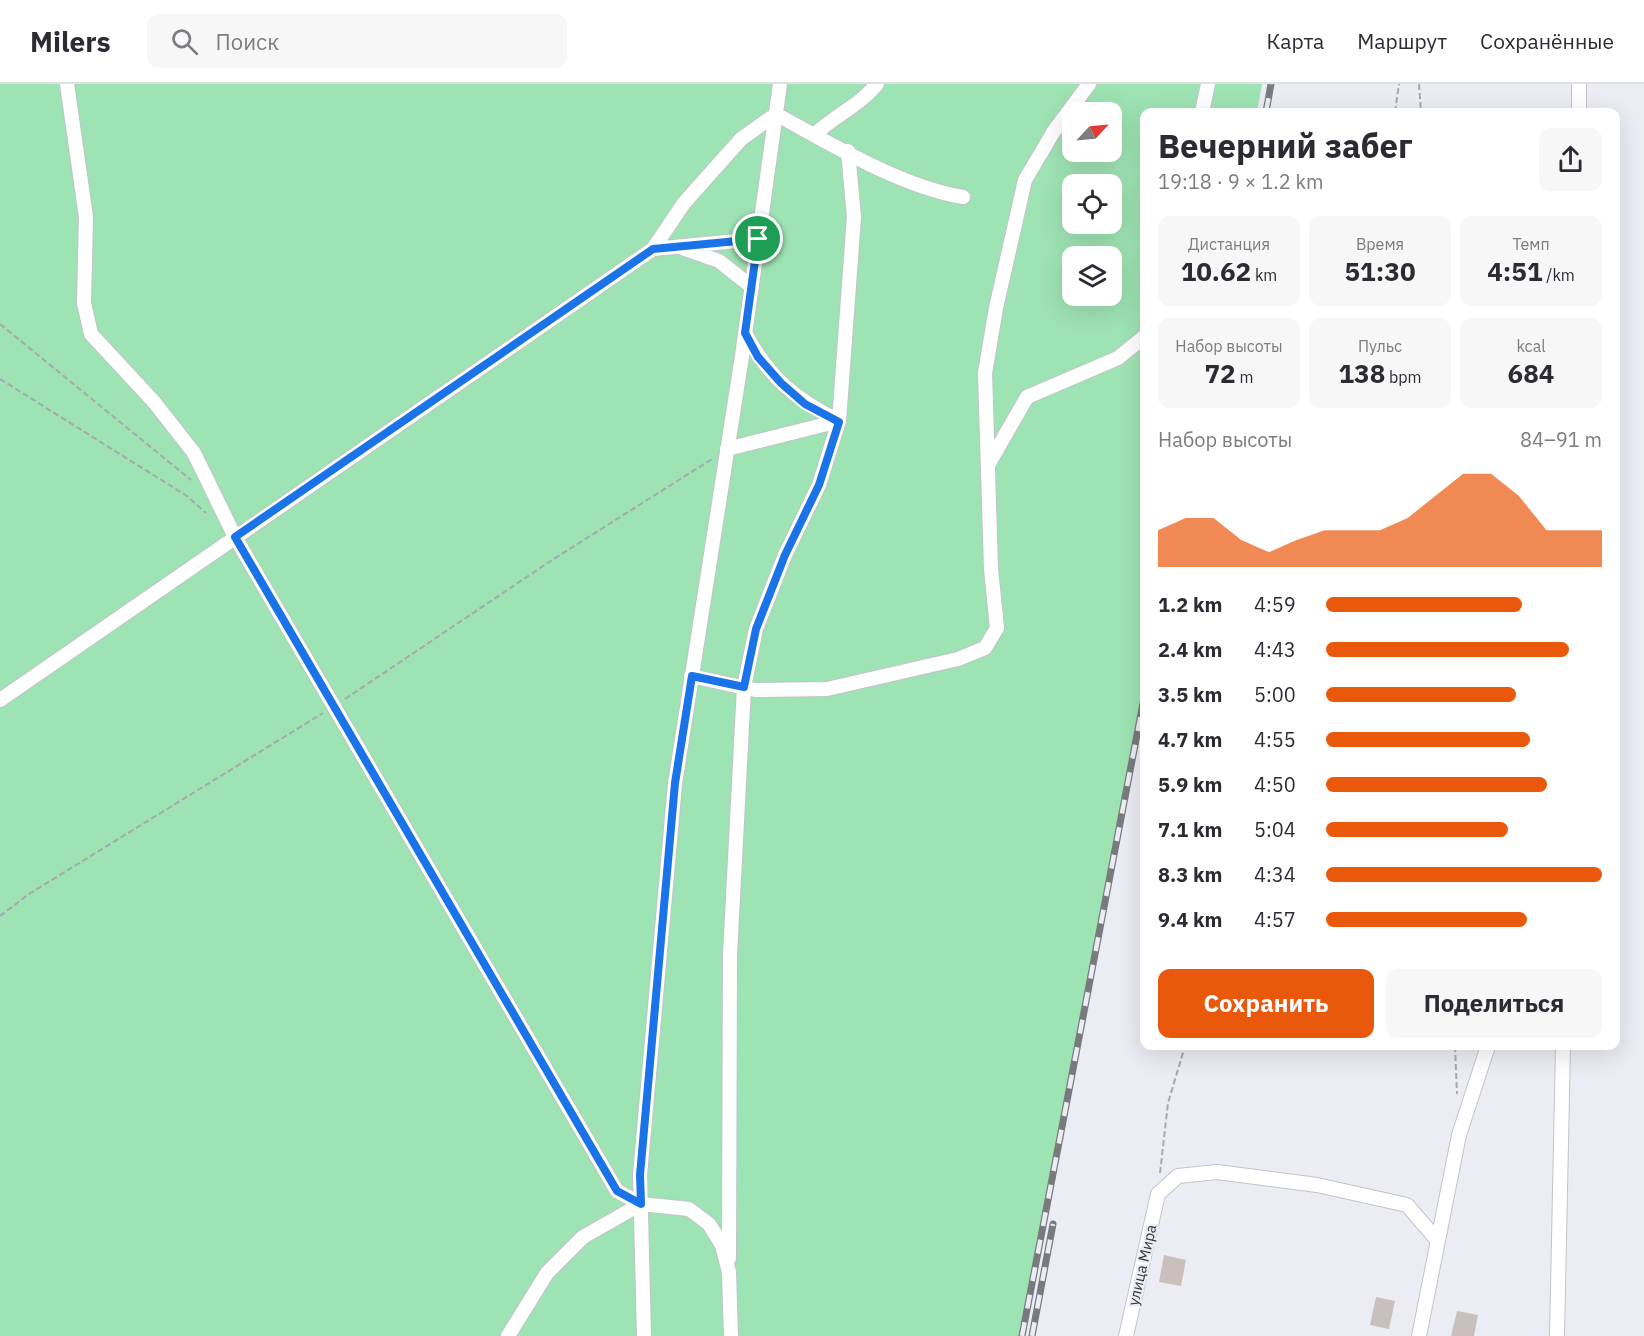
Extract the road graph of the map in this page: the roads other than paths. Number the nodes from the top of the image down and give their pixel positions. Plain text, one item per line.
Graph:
1 (67, 84) edge
2 (780, 84) edge
3 (876, 84) edge
4 (1089, 84) edge
5 (1208, 84) edge
6 (1579, 84) edge
7 (1203, 108) edge
8 (1579, 108) edge
9 (776, 114) junction
10 (814, 135) junction
11 (848, 152) junction
12 (963, 196) dead end
13 (758, 239) junction
14 (678, 246) junction
15 (653, 249) junction
16 (752, 286) junction
17 (745, 333) junction
18 (1140, 340) edge
19 (839, 422) junction
20 (727, 449) junction
21 (988, 465) junction
22 (235, 537) junction
23 (692, 676) junction
24 (744, 687) junction
25 (0, 700) edge
26 (1487, 1050) edge
27 (1563, 1050) edge
28 (641, 1204) junction
29 (1438, 1240) junction
30 (729, 1272) junction
31 (508, 1336) edge
32 (644, 1336) edge
33 (731, 1336) edge
34 (1126, 1336) edge
35 (1419, 1336) edge
36 (1557, 1336) edge

1 - 22 street
2 - 9 street
3 - 10 street
4 - 21 street
5 - 7 street
6 - 8 street
9 - 10 street
9 - 13 street
9 - 15 street
10 - 11 street
11 - 12 street
11 - 19 street
13 - 14 street
13 - 16 street
14 - 15 street
14 - 16 street
15 - 22 street
16 - 17 street
17 - 19 street
17 - 20 street
18 - 21 street
19 - 20 street
19 - 24 street
20 - 23 street
21 - 24 street
22 - 25 street
22 - 28 street
23 - 24 street
23 - 28 street
24 - 30 street
26 - 29 street
27 - 36 street
28 - 30 street
28 - 31 street
28 - 32 street
29 - 34 street, улица Мира
29 - 35 street
30 - 33 street

